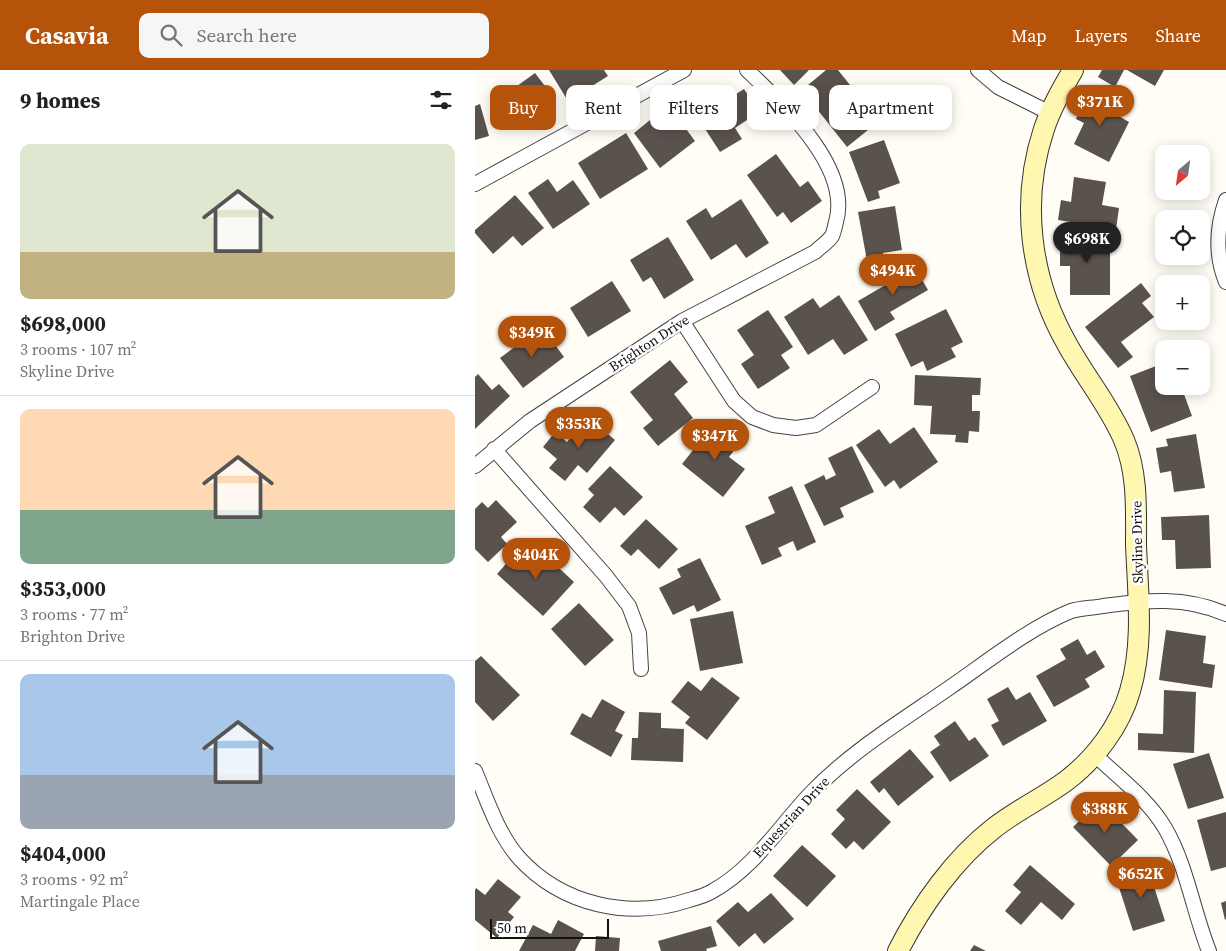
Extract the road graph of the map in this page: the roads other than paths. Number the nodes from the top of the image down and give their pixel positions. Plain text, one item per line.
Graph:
1 (684, 70) edge
2 (747, 70) edge
3 (978, 70) edge
4 (1073, 70) edge
5 (1050, 113) junction
6 (475, 184) edge
7 (1226, 200) edge
8 (1226, 282) edge
9 (682, 320) junction
10 (872, 387) dead end
11 (494, 449) junction
12 (475, 466) edge
13 (1138, 601) junction
14 (1226, 614) edge
15 (641, 669) dead end
16 (1094, 754) junction
17 (475, 771) edge
18 (898, 951) edge
19 (1209, 951) edge

1 - 6 street
2 - 9 street, Brighton Drive
3 - 5 street
4 - 5 street, Skyline Drive
5 - 13 street, Skyline Drive
7 - 8 street
9 - 10 street
9 - 11 street, Brighton Drive
11 - 12 street, Brighton Drive
11 - 15 street
13 - 14 street, Equestrian Drive
13 - 16 street, Skyline Drive
13 - 17 street, Equestrian Drive
16 - 18 street, Skyline Drive
16 - 19 street

